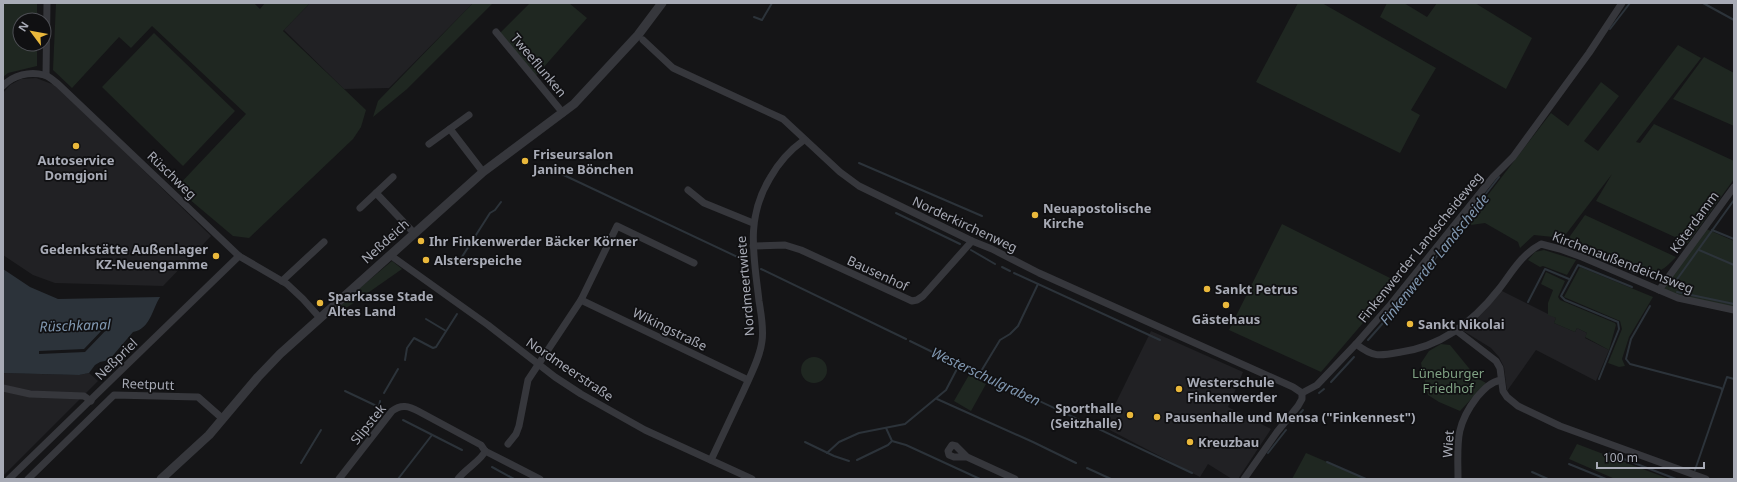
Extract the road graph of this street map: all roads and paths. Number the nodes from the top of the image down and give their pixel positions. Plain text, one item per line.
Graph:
1 (47, 3) edge
2 (662, 3) edge
3 (1622, 3) edge
4 (496, 32) dead end
5 (640, 37) junction
6 (46, 75) junction
7 (3, 86) edge
8 (563, 113) junction
9 (469, 115) dead end
10 (450, 129) junction
11 (804, 140) junction
12 (429, 144) dead end
13 (483, 172) junction
14 (393, 177) dead end
15 (1734, 187) edge
16 (688, 190) dead end
17 (376, 194) junction
18 (360, 208) dead end
19 (753, 224) junction
20 (414, 233) junction
21 (972, 241) junction
22 (324, 242) dead end
23 (753, 246) junction
24 (390, 255) junction
25 (239, 256) junction
26 (694, 263) dead end
27 (282, 281) junction
28 (1660, 290) junction
29 (581, 300) junction
30 (1734, 310) edge
31 (320, 318) junction
32 (1457, 331) junction
33 (1356, 344) junction
34 (538, 364) junction
35 (748, 380) junction
36 (1501, 380) junction
37 (3, 388) edge
38 (1302, 393) junction
39 (91, 400) junction
40 (223, 419) junction
41 (508, 444) dead end
42 (484, 451) junction
43 (968, 457) dead end
44 (711, 460) junction
45 (9, 479) edge
46 (28, 479) edge
47 (161, 479) edge
48 (340, 479) edge
49 (458, 479) edge
50 (540, 479) edge
51 (752, 479) edge
52 (1015, 479) edge
53 (1244, 479) edge
54 (1458, 479) edge
55 (1706, 479) edge

1 - 6 street
2 - 5 street, Neßdeich
3 - 33 street, Finkenwerder Landscheideweg
4 - 8 street, Tweeflunken
5 - 8 street, Neßdeich
5 - 11 street, Norderkirchenweg
6 - 7 street
6 - 25 street, Rüschweg
8 - 13 street, Neßdeich
9 - 10 street
10 - 12 street
10 - 13 street
11 - 19 street, Nordmeertwiete
11 - 21 street, Norderkirchenweg
13 - 20 street, Neßdeich
14 - 17 street
15 - 28 street, Köterdamm
16 - 19 street
17 - 18 street
17 - 20 street
19 - 23 street, Nordmeertwiete
20 - 24 street, Neßdeich
21 - 23 street, Bausenhof
21 - 38 street, Norderkirchenweg
22 - 27 street
23 - 35 street, Nordmeertwiete
24 - 31 street, Neßdeich
24 - 34 street, Nordmeerstraße
25 - 27 street, Rüschweg
25 - 39 street, Neßpriel
26 - 29 street
27 - 31 street, Rüschweg
28 - 30 street, Kirchenaußendeichsweg
28 - 32 street, Kirchenaußendeichsweg
29 - 34 street
29 - 35 street, Wikingstraße
31 - 40 street, Neßdeich
32 - 33 street, Kirchenaußendeichsweg
32 - 36 street
33 - 38 street, Finkenwerder Landscheideweg
34 - 41 street
34 - 44 street, Nordmeerstraße
35 - 44 street, Nordmeertwiete
36 - 54 street, Wiet
36 - 55 street
37 - 39 street
38 - 53 street
39 - 45 street, Neßpriel
40 - 46 street, Reetputt
40 - 47 street, Neßdeich
42 - 48 street, Slipstek
42 - 49 street
42 - 50 street
43 - 52 street
44 - 51 street, Nordmeerstraße

